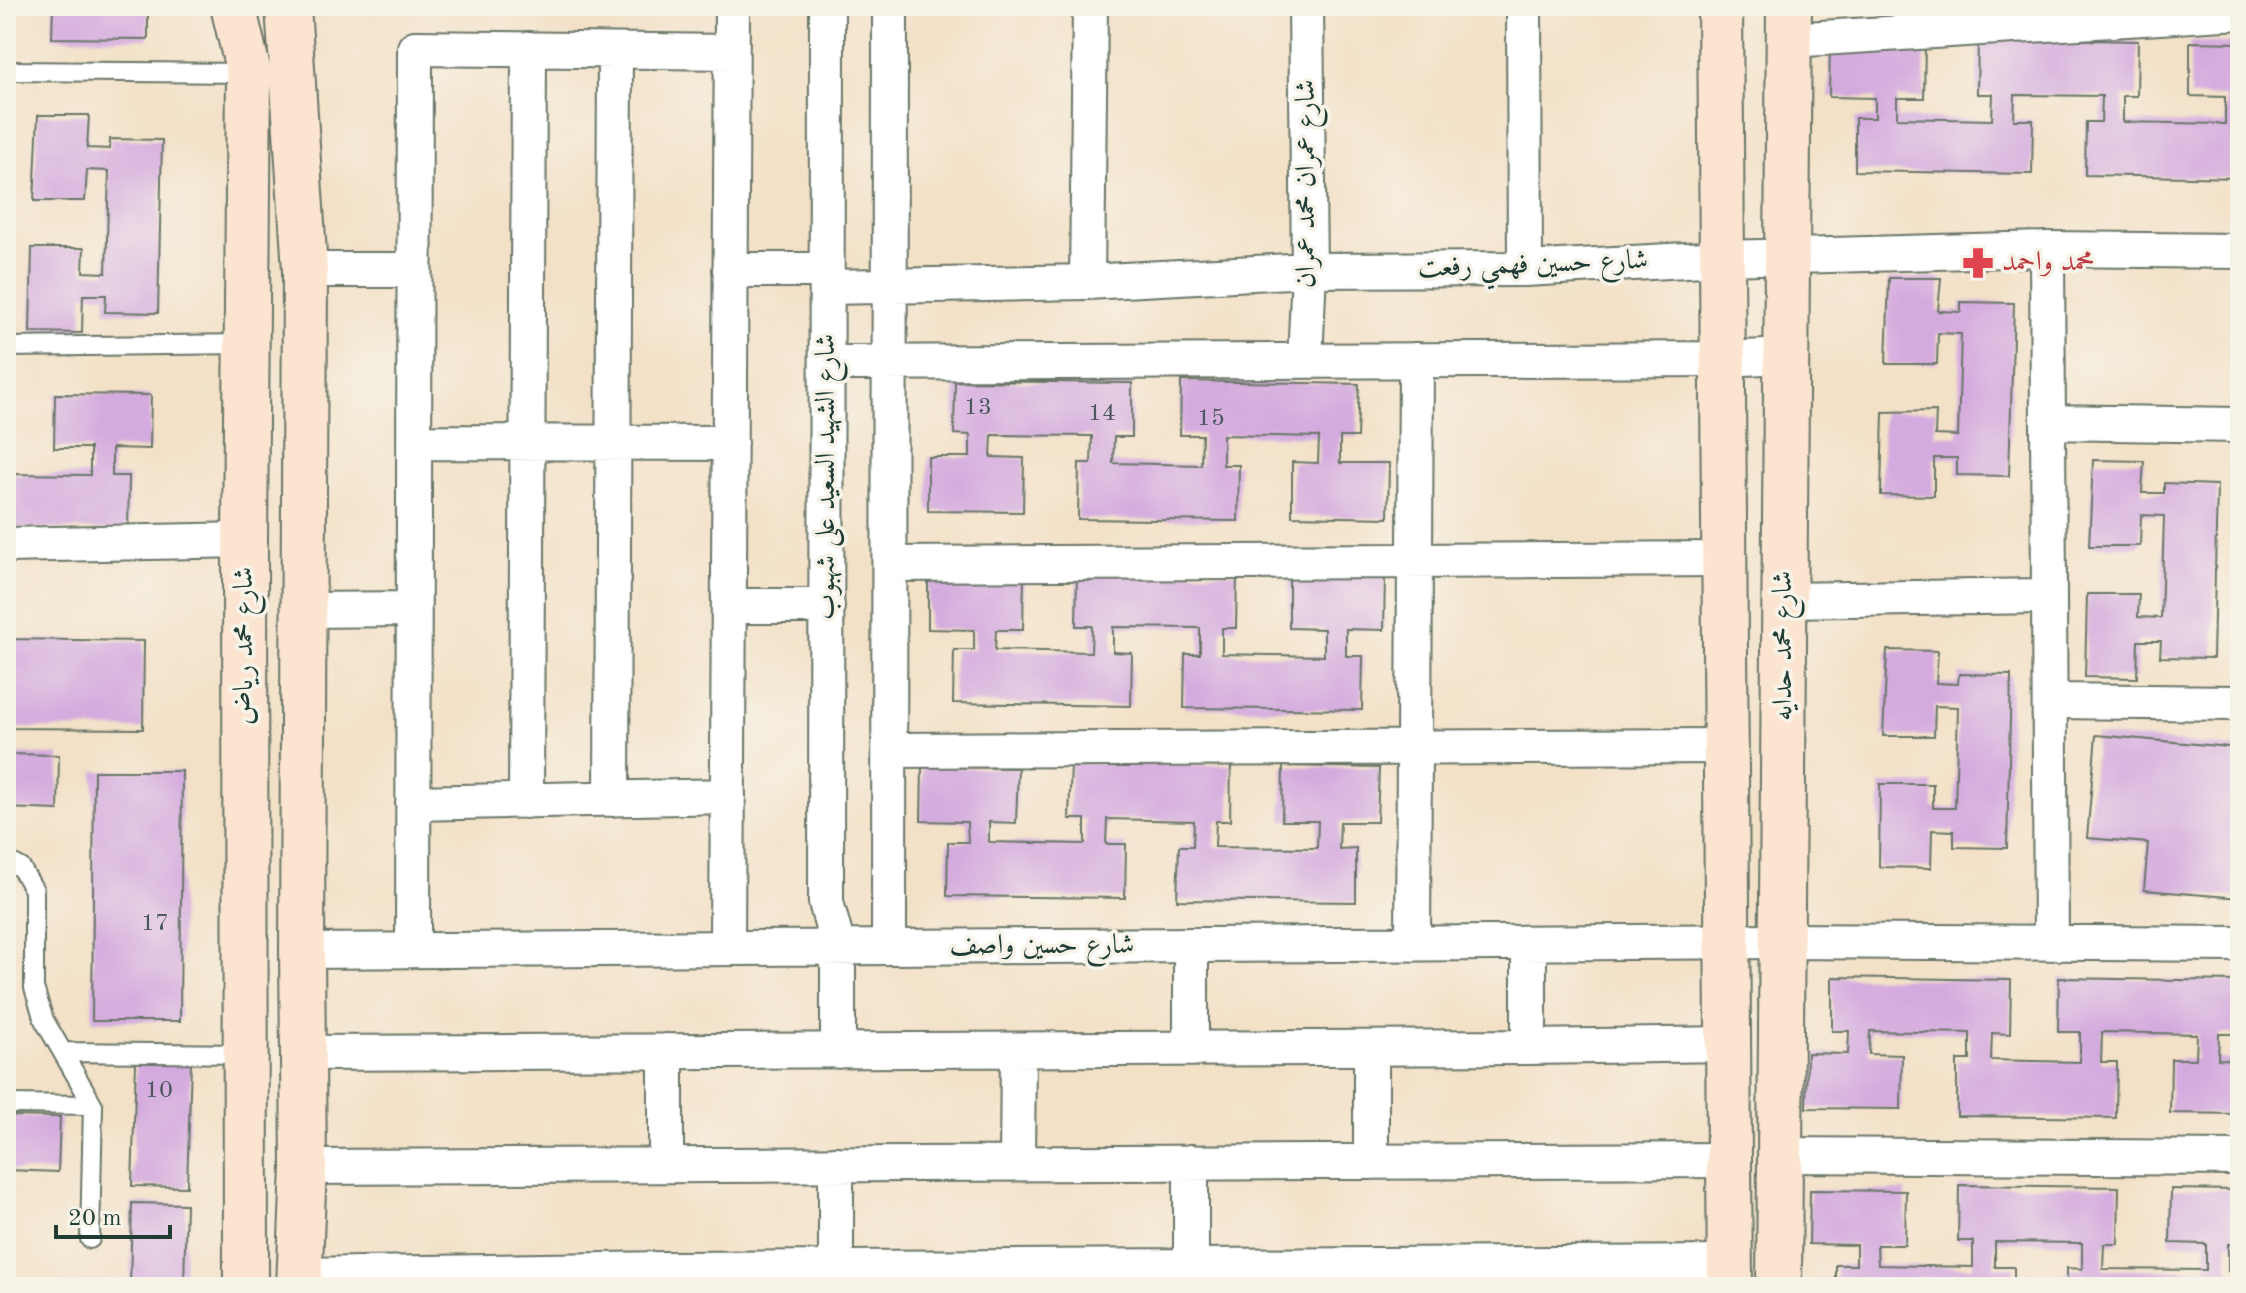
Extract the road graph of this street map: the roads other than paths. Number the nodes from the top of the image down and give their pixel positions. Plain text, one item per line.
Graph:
1 (233, 6) edge
2 (288, 6) edge
3 (732, 6) edge
4 (827, 6) edge
5 (890, 6) edge
6 (1090, 6) edge
7 (1306, 6) edge
8 (1524, 6) edge
9 (1720, 6) edge
10 (2240, 12) edge
11 (1789, 23) edge
12 (529, 49) junction
13 (615, 51) junction
14 (731, 52) junction
15 (6, 71) edge
16 (249, 73) junction
17 (2047, 249) junction
18 (2240, 251) edge
19 (1787, 256) junction
20 (1722, 258) junction
21 (1525, 269) junction
22 (305, 270) junction
23 (414, 270) junction
24 (730, 270) junction
25 (1309, 270) junction
26 (827, 278) junction
27 (1087, 282) junction
28 (890, 287) junction
29 (247, 344) junction
30 (6, 347) edge
31 (1786, 356) junction
32 (1723, 359) junction
33 (1416, 360) junction
34 (1305, 361) junction
35 (827, 363) junction
36 (890, 363) junction
37 (2048, 422) junction
38 (2240, 425) edge
39 (414, 442) junction
40 (527, 443) junction
41 (613, 443) junction
42 (730, 443) junction
43 (245, 540) junction
44 (6, 545) edge
45 (1724, 559) junction
46 (1416, 561) junction
47 (890, 564) junction
48 (2049, 596) junction
49 (1784, 600) junction
50 (729, 606) junction
51 (827, 606) junction
52 (413, 609) junction
53 (304, 610) junction
54 (2050, 701) junction
55 (2240, 703) edge
56 (1725, 746) junction
57 (1415, 748) junction
58 (890, 750) junction
59 (728, 796) junction
60 (612, 799) junction
61 (526, 801) junction
62 (413, 803) junction
63 (6, 860) edge
64 (1782, 941) junction
65 (1727, 942) junction
66 (1529, 943) junction
67 (2051, 943) junction
68 (1413, 944) junction
69 (2240, 944) edge
70 (1191, 945) junction
71 (727, 947) junction
72 (838, 947) junction
73 (889, 947) junction
74 (413, 950) junction
75 (302, 951) junction
76 (1728, 1044) junction
77 (1529, 1047) junction
78 (1371, 1048) junction
79 (1191, 1049) junction
80 (1018, 1050) junction
81 (666, 1051) junction
82 (838, 1051) junction
83 (63, 1052) junction
84 (303, 1053) junction
85 (246, 1054) junction
86 (6, 1104) edge
87 (93, 1105) junction
88 (1780, 1155) junction
89 (2240, 1158) edge
90 (1729, 1160) junction
91 (1191, 1162) junction
92 (1371, 1162) junction
93 (1017, 1163) junction
94 (836, 1164) junction
95 (666, 1165) junction
96 (304, 1167) junction
97 (90, 1239) dead end
98 (1191, 1267) junction
99 (836, 1268) junction
100 (1730, 1275) edge
101 (1371, 1276) edge
102 (247, 1277) edge
103 (1014, 1277) edge
104 (665, 1278) edge
105 (300, 1281) edge
106 (1779, 1287) edge

1 - 16 street, شارع محمد رياض
2 - 22 street, شارع محمد رياض
3 - 14 street
4 - 26 street, شارع الشهيد السعيد على شهبوب
5 - 28 street
6 - 27 street
7 - 25 street, شارع عمران محمد عمران
8 - 21 street
9 - 20 street, شارع محمد حدايه
10 - 11 street
11 - 19 street, شارع محمد حدايه
12 - 13 street
12 - 23 street
12 - 40 street
13 - 14 street
13 - 41 street
14 - 24 street
15 - 16 lane
16 - 29 street, شارع محمد رياض
17 - 18 street, شارع حسين فهمي رفعت
17 - 19 street, شارع حسين فهمي رفعت
17 - 37 street
19 - 20 street, شارع حسين فهمي رفعت
19 - 31 street, شارع محمد حدايه
20 - 21 street, شارع حسين فهمي رفعت
20 - 32 street, شارع محمد حدايه
21 - 25 street, شارع حسين فهمي رفعت
22 - 23 street
22 - 53 street, شارع محمد رياض
23 - 39 street
24 - 26 street, شارع حسين فهمي رفعت
24 - 42 street
25 - 27 street, شارع حسين فهمي رفعت
25 - 34 street, شارع عمران محمد عمران
26 - 28 street, شارع حسين فهمي رفعت
26 - 35 street, شارع الشهيد السعيد على شهبوب
27 - 28 street, شارع حسين فهمي رفعت
28 - 36 street
29 - 30 lane
29 - 43 street, شارع محمد رياض
31 - 32 street
31 - 49 street, شارع محمد حدايه
32 - 33 street
32 - 45 street, شارع محمد حدايه
33 - 34 street
33 - 46 street
34 - 36 street
35 - 36 street
35 - 51 street, شارع الشهيد السعيد على شهبوب
36 - 47 street
37 - 38 street
37 - 48 street
39 - 40 street
39 - 52 street
40 - 41 street
40 - 61 street
41 - 42 street
41 - 60 street
42 - 50 street
43 - 44 street
43 - 85 street, شارع محمد رياض
45 - 46 street
45 - 56 street, شارع محمد حدايه
46 - 47 street
46 - 57 street
47 - 58 street
48 - 49 street
48 - 54 street
49 - 64 street, شارع محمد حدايه
50 - 51 street
50 - 59 street
51 - 72 street, شارع الشهيد السعيد على شهبوب
52 - 53 street
52 - 62 street
53 - 75 street, شارع محمد رياض
54 - 55 street
54 - 67 street
56 - 57 street
56 - 65 street, شارع محمد حدايه
57 - 58 street
57 - 68 street
58 - 73 street
59 - 60 street
59 - 71 street
60 - 61 street
61 - 62 street
62 - 74 street
63 - 83 lane
64 - 65 street, شارع حسين واصف
64 - 67 street, شارع حسين واصف
64 - 88 street, شارع محمد حدايه
65 - 66 street, شارع حسين واصف
65 - 76 street, شارع محمد حدايه
66 - 68 street, شارع حسين واصف
66 - 77 street
67 - 69 street, شارع حسين واصف
68 - 70 street, شارع حسين واصف
70 - 73 street, شارع حسين واصف
70 - 79 street
71 - 72 street, شارع حسين واصف
71 - 74 street, شارع حسين واصف
72 - 73 street, شارع حسين واصف
72 - 82 street, شارع الشهيد السعيد على شهبوب
74 - 75 street, شارع حسين واصف
75 - 84 street, شارع محمد رياض
76 - 77 street
76 - 90 street, شارع محمد حدايه
77 - 78 street
78 - 79 street
78 - 92 street
79 - 80 street
80 - 82 street
80 - 93 street
81 - 82 street
81 - 84 street
81 - 95 street
83 - 85 lane
83 - 87 lane
84 - 96 street, شارع محمد رياض
85 - 102 street, شارع محمد رياض
86 - 87 lane
87 - 97 lane
88 - 89 street
88 - 106 street, شارع محمد حدايه
90 - 92 street
90 - 100 street, شارع محمد حدايه
91 - 92 street
91 - 93 street
91 - 98 street
93 - 94 street
94 - 95 street
94 - 99 street
95 - 96 street
96 - 105 street, شارع محمد رياض
98 - 101 street
98 - 103 street
99 - 103 street
99 - 104 street
100 - 101 street
102 - 105 street
104 - 105 street

